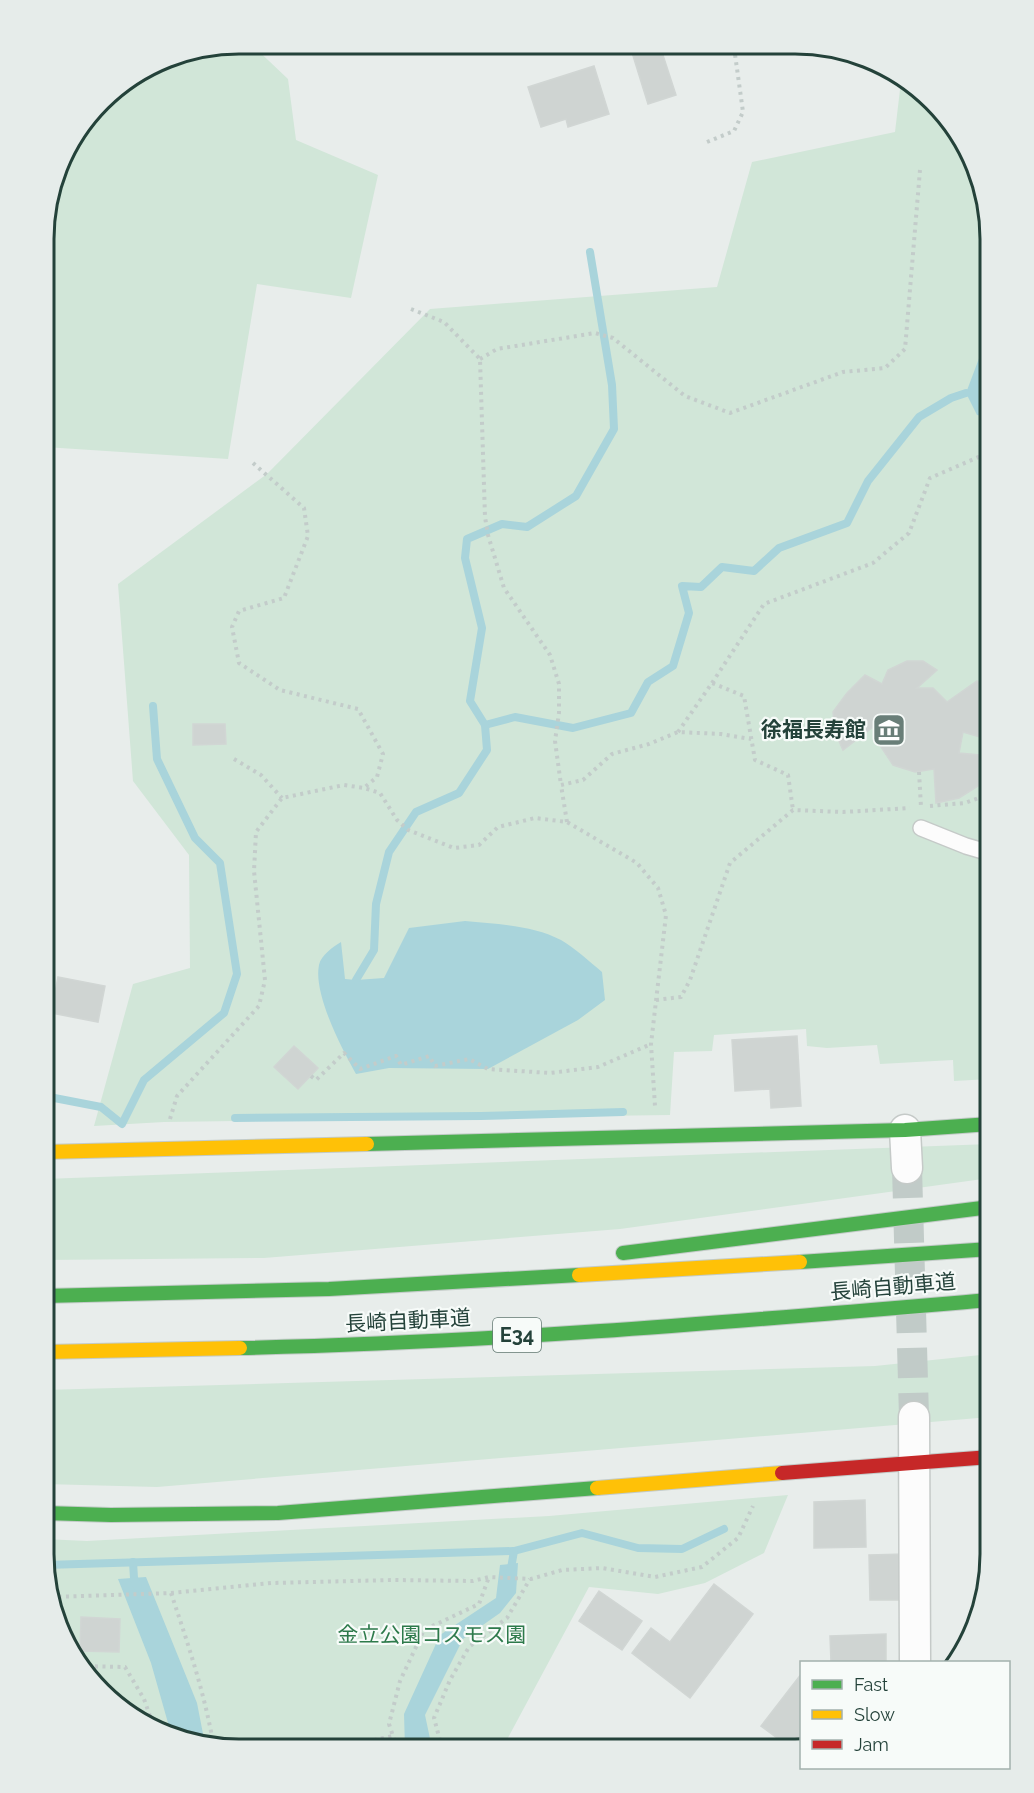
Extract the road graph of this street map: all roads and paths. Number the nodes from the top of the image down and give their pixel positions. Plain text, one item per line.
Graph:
1 (735, 54) edge
2 (707, 142) dead end
3 (920, 170) dead end
4 (411, 309) dead end
5 (480, 359) junction
6 (980, 456) edge
7 (253, 464) dead end
8 (712, 683) junction
9 (678, 732) junction
10 (751, 739) junction
11 (234, 759) dead end
12 (919, 771) dead end
13 (561, 785) junction
14 (364, 788) junction
15 (282, 798) junction
16 (980, 798) edge
17 (921, 807) junction
18 (793, 810) junction
19 (567, 822) junction
20 (921, 828) joint
21 (980, 850) edge
22 (656, 1000) junction
23 (651, 1044) junction
24 (311, 1076) dead end
25 (655, 1108) dead end
26 (980, 1125) edge
27 (168, 1126) dead end
28 (905, 1130) junction
29 (54, 1152) edge
30 (907, 1168) tunnel mouth
31 (980, 1208) edge
32 (980, 1250) edge
33 (612, 1254) dead end
34 (542, 1263) dead end
35 (329, 1290) junction
36 (54, 1296) edge
37 (980, 1301) edge
38 (54, 1352) edge
39 (914, 1418) tunnel mouth
40 (980, 1458) edge
41 (914, 1462) junction
42 (759, 1474) junction
43 (54, 1513) edge
44 (489, 1577) junction
45 (531, 1579) junction
46 (171, 1593) junction
47 (60, 1597) edge
48 (915, 1661) edge
49 (92, 1666) edge
50 (150, 1715) edge
51 (212, 1736) edge
52 (393, 1736) junction
53 (379, 1739) edge
54 (394, 1739) edge
55 (440, 1739) edge

1 - 2 path
3 - 5 path
4 - 5 path
5 - 13 path
6 - 8 path
7 - 14 path
8 - 9 path
8 - 10 path
9 - 10 path
9 - 13 path
10 - 18 path
11 - 15 path
12 - 17 path
13 - 19 path
14 - 15 path
14 - 19 path
15 - 27 path
16 - 17 path
17 - 18 path
17 - 20 path
18 - 22 path
19 - 22 path
20 - 21 lane
22 - 23 path
23 - 24 path
23 - 25 path
26 - 28 main road
28 - 29 main road
28 - 30 street
31 - 33 main road
32 - 35 main road, 長崎自動車道
34 - 35 main road
35 - 36 main road, 長崎自動車道
37 - 38 main road, 長崎自動車道 / E34
39 - 41 street
40 - 41 main road
41 - 42 main road
41 - 48 street
42 - 43 main road
42 - 45 path
44 - 45 path
44 - 46 path
44 - 52 path
45 - 55 path
46 - 47 path
46 - 51 path
49 - 50 path
52 - 53 path
52 - 54 path

